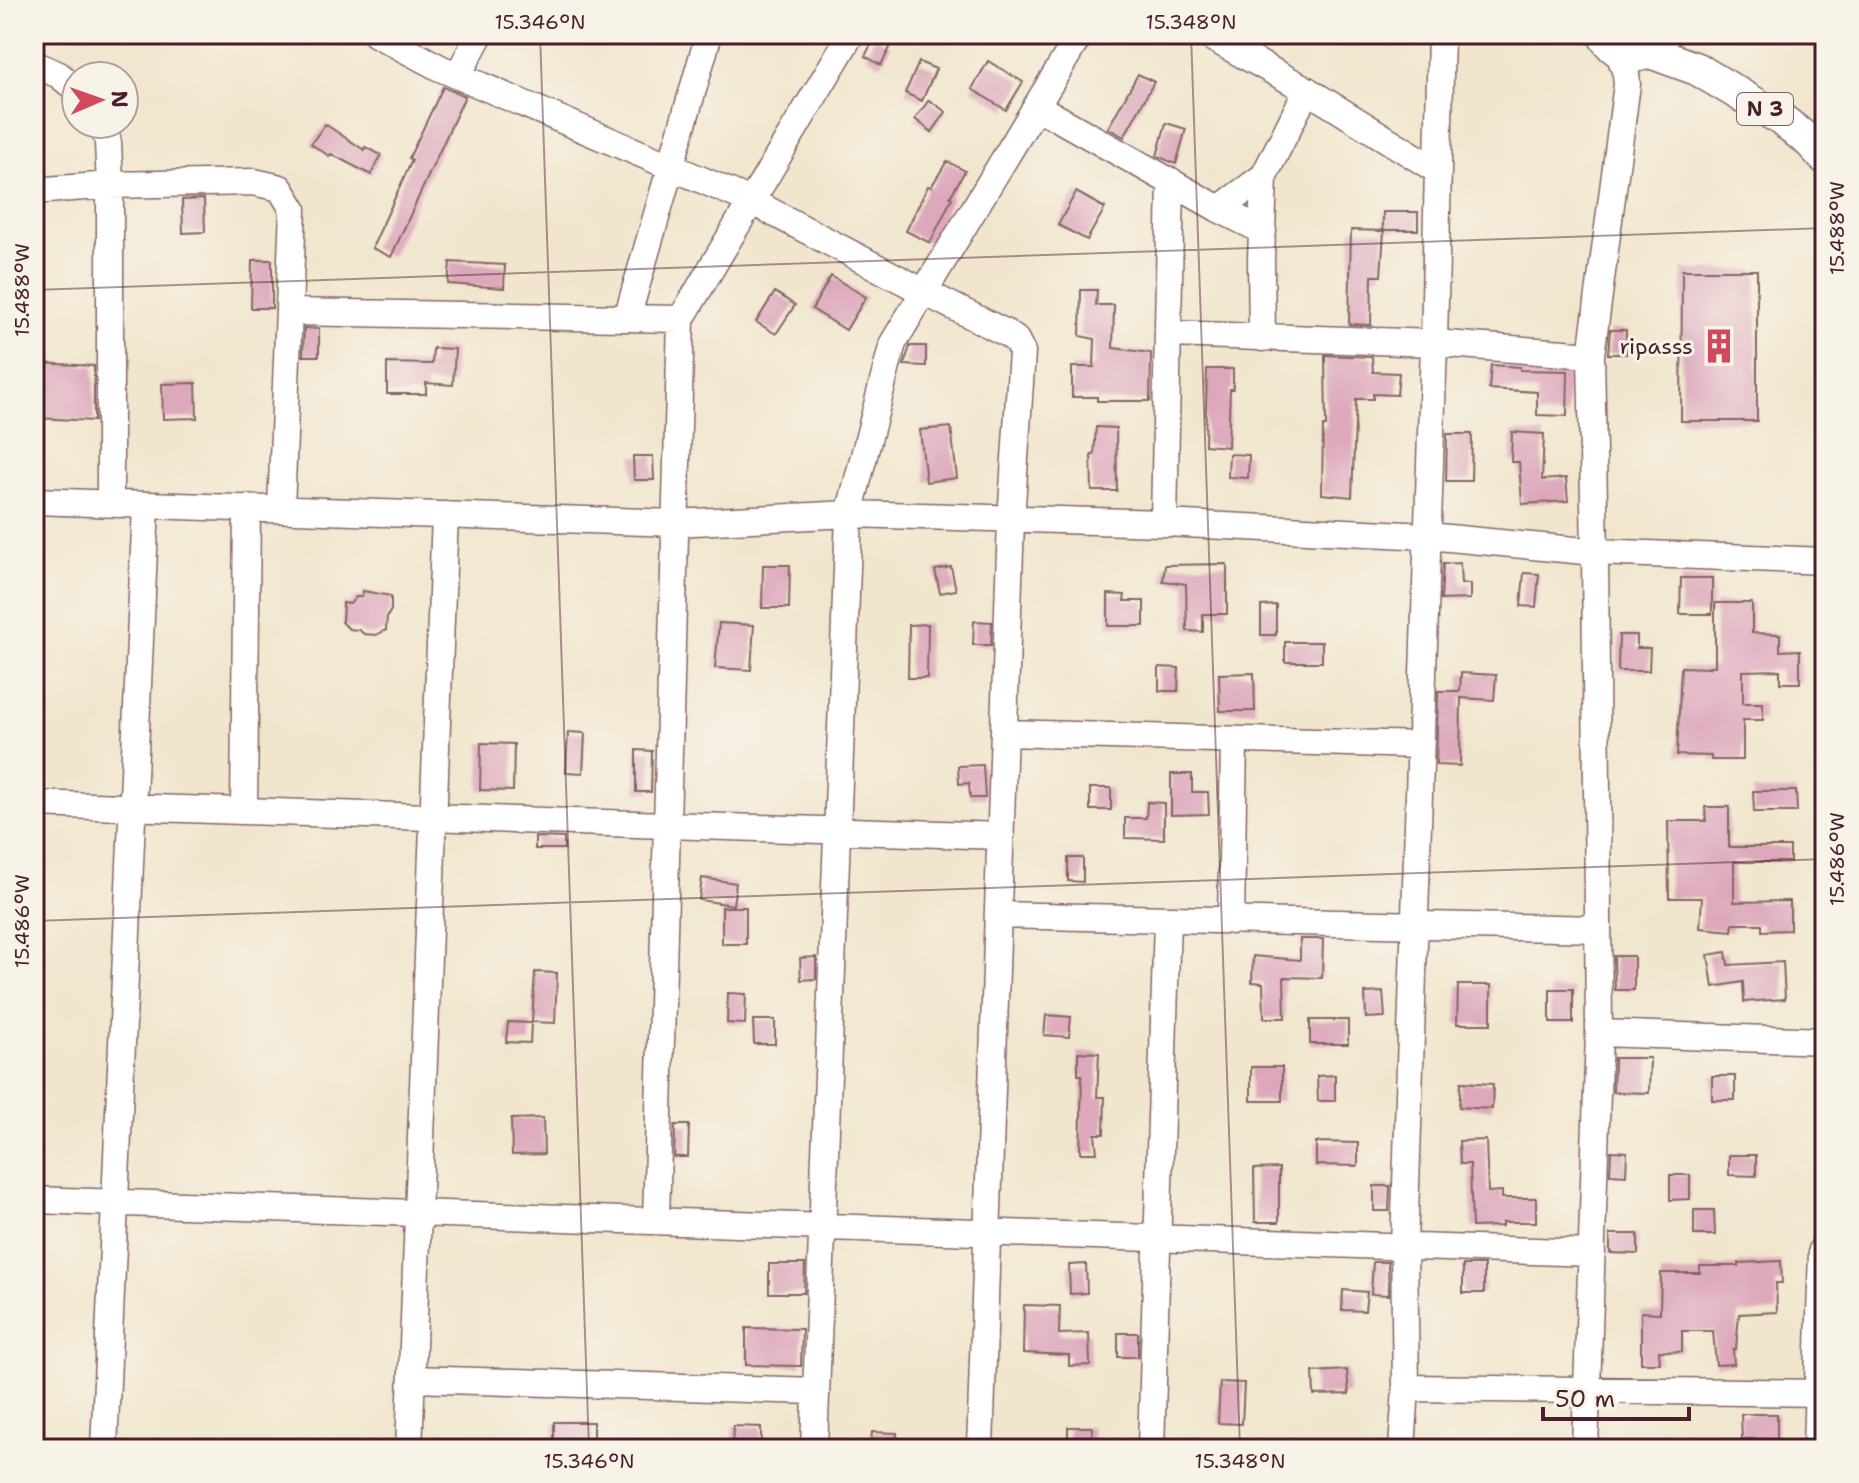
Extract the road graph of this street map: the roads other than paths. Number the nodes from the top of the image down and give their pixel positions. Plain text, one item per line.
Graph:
1 (376, 34) edge
2 (480, 34) edge
3 (709, 34) edge
4 (851, 34) edge
5 (1080, 34) edge
6 (1205, 34) edge
7 (1441, 34) edge
8 (1639, 49) edge
9 (34, 64) edge
10 (458, 75) junction
11 (60, 76) edge
12 (1307, 90) junction
13 (1036, 106) junction
14 (107, 140) edge
15 (1825, 158) edge
16 (671, 166) junction
17 (1438, 171) junction
18 (1264, 176) junction
19 (1171, 181) junction
20 (110, 185) junction
21 (34, 191) edge
22 (751, 201) junction
23 (1219, 209) junction
24 (1263, 231) junction
25 (924, 292) junction
26 (289, 312) junction
27 (627, 318) junction
28 (681, 319) junction
29 (1169, 334) junction
30 (1262, 338) junction
31 (1434, 343) junction
32 (1591, 355) junction
33 (34, 501) edge
34 (110, 503) junction
35 (146, 505) junction
36 (247, 508) junction
37 (281, 509) junction
38 (849, 514) junction
39 (445, 515) junction
40 (1011, 520) junction
41 (675, 523) junction
42 (1164, 523) junction
43 (1428, 536) junction
44 (1595, 552) junction
45 (1825, 561) edge
46 (1005, 733) junction
47 (1234, 740) junction
48 (1420, 745) junction
49 (34, 804) edge
50 (132, 807) junction
51 (244, 811) junction
52 (433, 818) junction
53 (667, 825) junction
54 (837, 831) junction
55 (1001, 836) junction
56 (998, 915) junction
57 (1167, 919) junction
58 (1231, 921) junction
59 (1414, 926) junction
60 (1598, 929) junction
61 (1599, 1033) junction
62 (1825, 1041) edge
63 (34, 1200) edge
64 (115, 1203) junction
65 (418, 1213) junction
66 (656, 1221) junction
67 (822, 1227) junction
68 (987, 1232) junction
69 (1157, 1238) junction
70 (1404, 1246) junction
71 (1825, 1250) edge
72 (1592, 1253) junction
73 (412, 1379) junction
74 (1406, 1388) junction
75 (816, 1391) junction
76 (1587, 1391) junction
77 (1823, 1392) edge
78 (104, 1449) edge
79 (409, 1449) edge
80 (814, 1449) edge
81 (980, 1449) edge
82 (1151, 1449) edge
83 (1402, 1449) edge
84 (1585, 1449) edge
85 (1819, 1449) edge

1 - 10 street
2 - 10 street
3 - 16 street
4 - 22 street
5 - 13 street
6 - 12 street
7 - 17 street
8 - 15 main road, N 3
8 - 32 street
9 - 11 street
10 - 16 street
12 - 17 street
12 - 18 street
13 - 19 street
13 - 25 street
14 - 20 street
16 - 22 street
16 - 27 street
17 - 31 street
18 - 23 street
18 - 24 street
19 - 23 street
19 - 29 street
20 - 21 street
20 - 26 street
20 - 34 street
22 - 25 street
22 - 28 street
23 - 24 street
24 - 30 street
25 - 38 street
25 - 40 street
26 - 27 street
26 - 37 street
27 - 28 street
28 - 41 street
29 - 30 street
29 - 42 street
30 - 31 street
31 - 32 street
31 - 43 street
32 - 44 street
33 - 34 street
34 - 35 street
35 - 36 street
35 - 50 street
36 - 37 street
36 - 51 street
37 - 39 street
38 - 40 street
38 - 41 street
38 - 54 street
39 - 41 street
39 - 52 street
40 - 42 street
40 - 46 street
41 - 53 street
42 - 43 street
43 - 44 street
43 - 48 street
44 - 45 street
44 - 60 street
46 - 47 street
46 - 55 street
47 - 48 street
47 - 58 street
48 - 59 street
49 - 50 street
50 - 51 street
50 - 64 street
51 - 52 street
52 - 53 street
52 - 65 street
53 - 54 street
53 - 66 street
54 - 55 street
54 - 67 street
55 - 56 street
56 - 57 street
56 - 68 street
57 - 58 street
57 - 69 street
58 - 59 street
59 - 60 street
59 - 70 street
60 - 61 street
61 - 62 street
61 - 72 street
63 - 64 street
64 - 65 street
64 - 78 street
65 - 66 street
65 - 73 street
66 - 67 street
67 - 68 street
67 - 75 street
68 - 69 street
68 - 81 street
69 - 70 street
69 - 82 street
70 - 72 street
70 - 74 street
71 - 77 main road
72 - 76 street
73 - 75 street
73 - 79 street
74 - 76 street
74 - 83 street
75 - 80 street
76 - 77 street
76 - 84 street
77 - 85 main road

